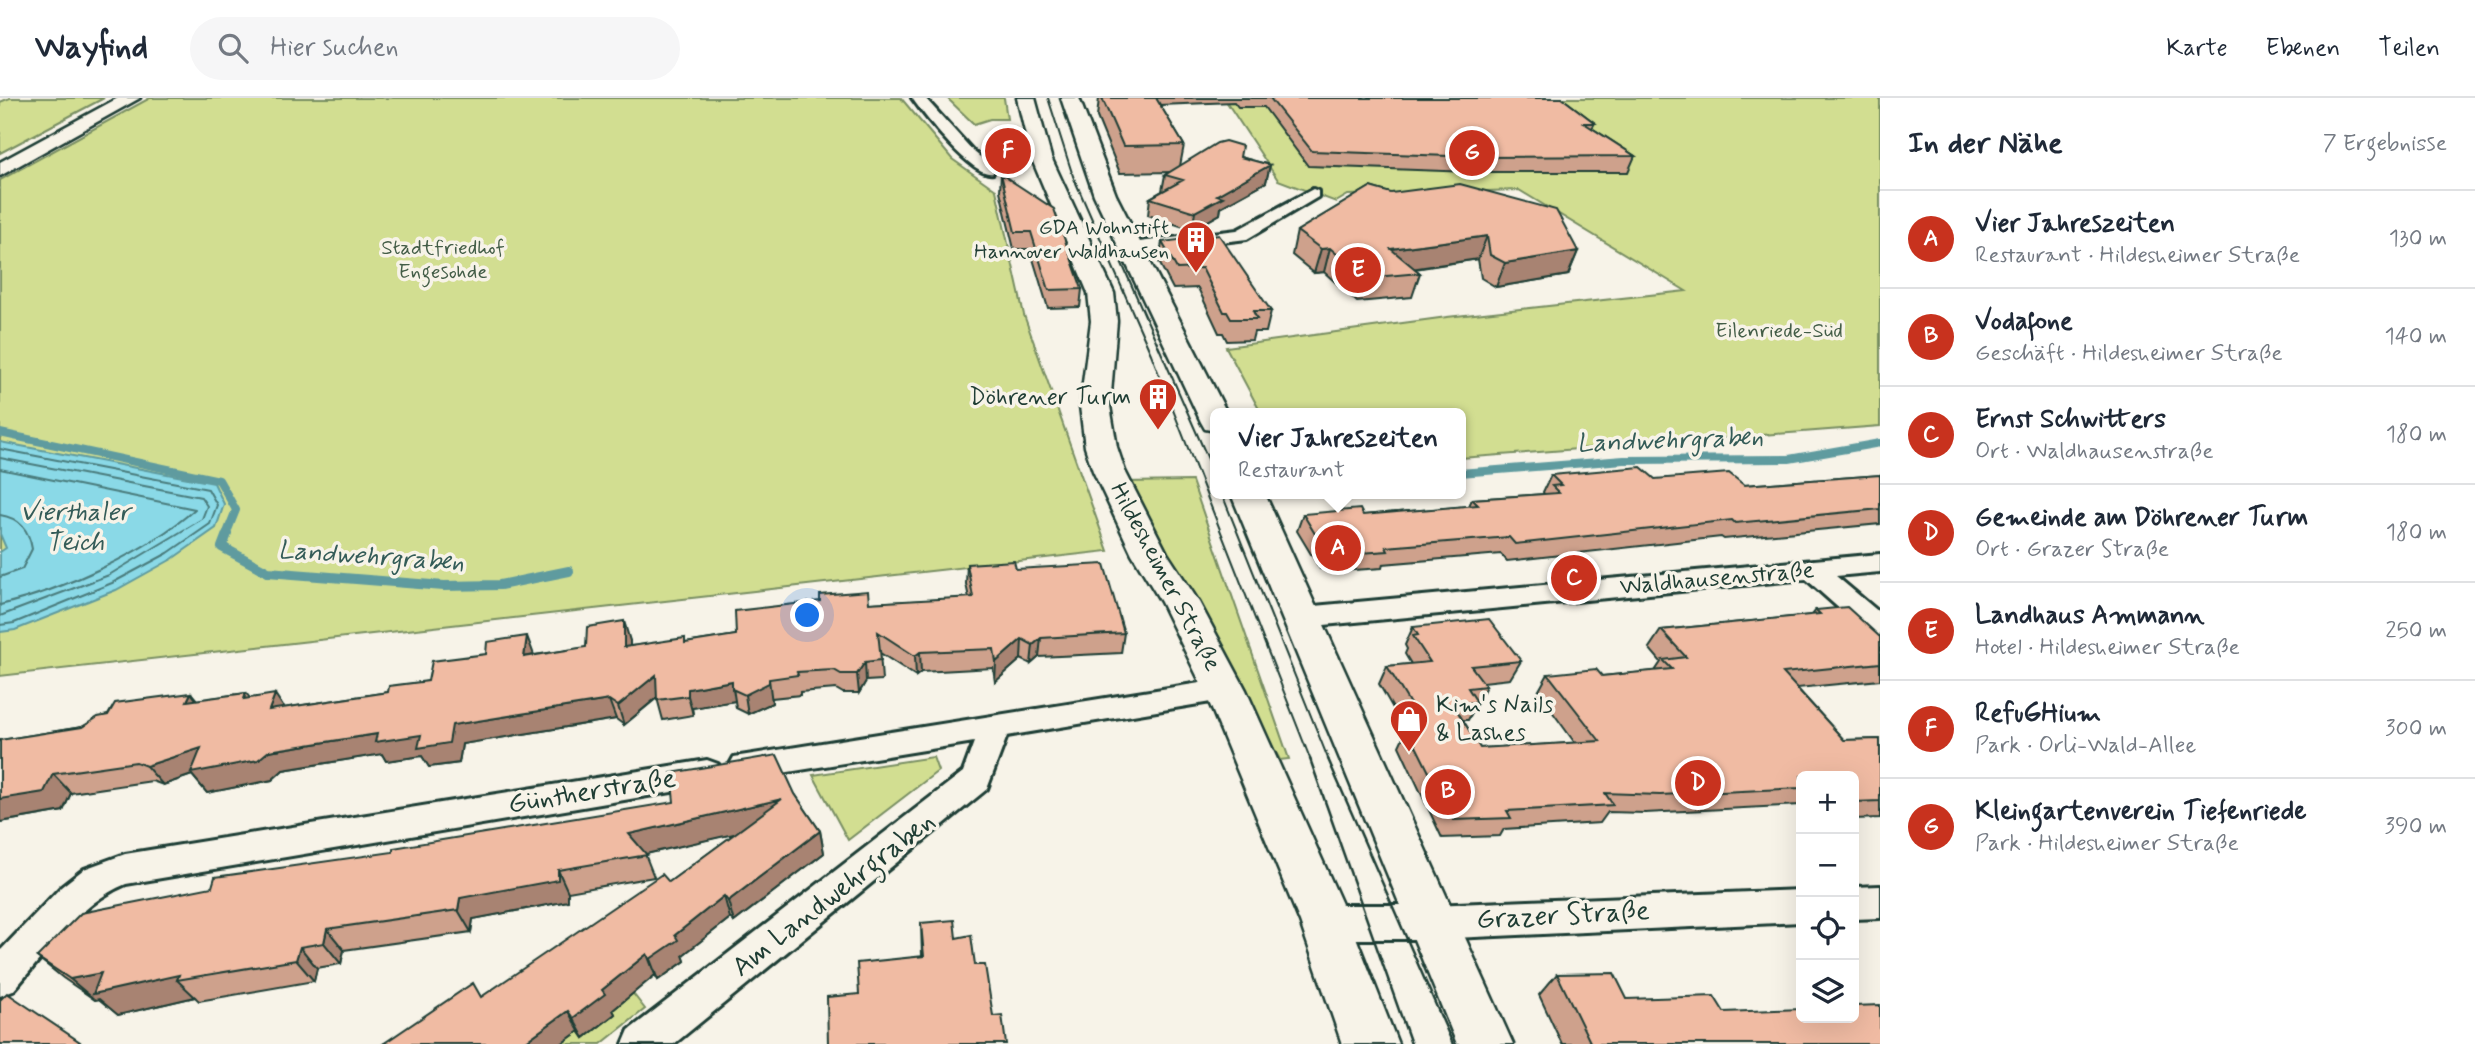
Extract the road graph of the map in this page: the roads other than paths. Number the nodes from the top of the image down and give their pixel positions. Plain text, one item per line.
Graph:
1 (131, 98) edge
2 (918, 98) edge
3 (1026, 98) edge
4 (1070, 98) edge
5 (0, 170) edge
6 (988, 170) dead end
7 (1313, 194) dead end
8 (1131, 248) junction
9 (1210, 410) edge
10 (1250, 499) edge
11 (1880, 563) edge
12 (1814, 570) junction
13 (1303, 617) junction
14 (1880, 629) edge
15 (1225, 690) junction
16 (996, 725) junction
17 (1880, 902) edge
18 (1859, 904) edge
19 (1796, 906) edge
20 (1325, 922) junction
21 (1432, 922) junction
22 (0, 978) edge
23 (643, 1044) edge
24 (1370, 1044) edge
25 (1485, 1044) edge

1 - 5 main road
2 - 6 street
3 - 15 main road, Hildesheimer Straße
4 - 8 main road
7 - 8 street
8 - 9 main road
10 - 13 main road
11 - 12 street, Waldhausenstraße
12 - 13 street, Waldhausenstraße
12 - 14 street
13 - 21 main road
15 - 16 street, Güntherstraße
15 - 20 main road, Hildesheimer Straße
16 - 22 street, Güntherstraße
16 - 23 street, Am Landwehrgraben
17 - 18 street
19 - 21 street, Grazer Straße
20 - 21 street, Grazer Straße
20 - 24 main road, Hildesheimer Straße
21 - 25 main road

